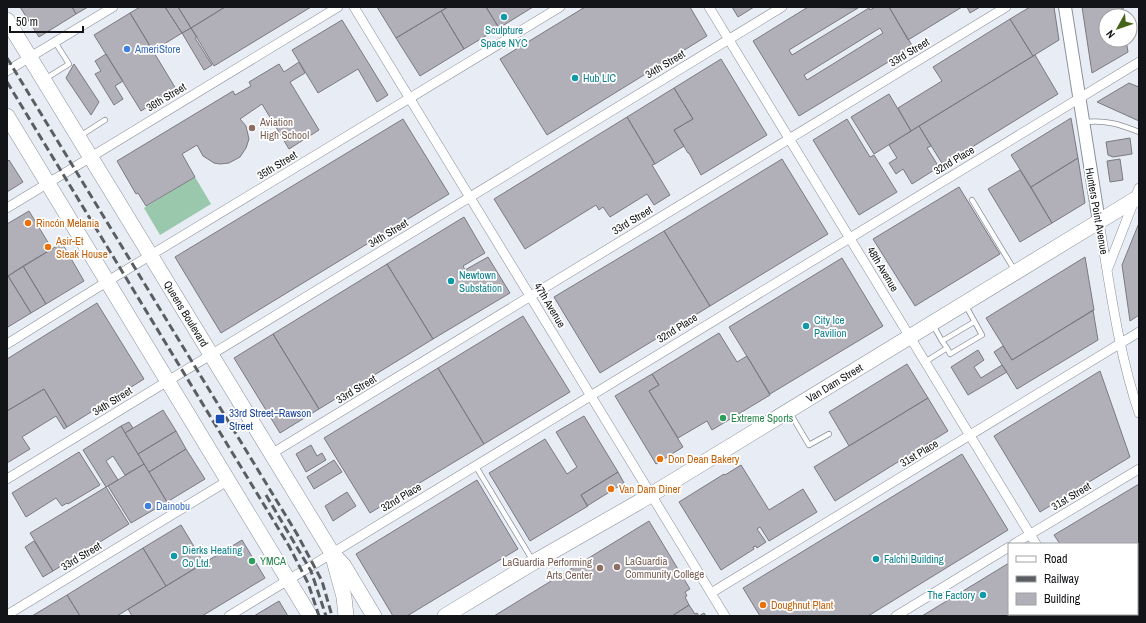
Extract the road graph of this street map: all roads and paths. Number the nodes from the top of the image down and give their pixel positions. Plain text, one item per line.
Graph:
1 (113, 7) edge
2 (338, 7) edge
3 (354, 7) edge
4 (560, 7) edge
5 (709, 7) edge
6 (782, 7) edge
7 (1006, 7) edge
8 (1065, 7) edge
9 (7, 20) edge
10 (729, 40) junction
11 (55, 42) junction
12 (30, 58) junction
13 (1139, 62) edge
14 (7, 71) edge
15 (44, 80) junction
16 (410, 98) junction
17 (1078, 98) junction
18 (7, 116) edge
19 (105, 120) dead end
20 (1083, 123) junction
21 (1139, 132) edge
22 (78, 136) junction
23 (789, 138) junction
24 (90, 157) junction
25 (48, 183) junction
26 (1137, 195) edge
27 (470, 198) junction
28 (972, 200) dead end
29 (7, 208) edge
30 (1099, 222) junction
31 (850, 238) junction
32 (151, 256) junction
33 (1107, 270) junction
34 (1016, 272) junction
35 (108, 281) junction
36 (530, 296) junction
37 (964, 303) junction
38 (974, 322) junction
39 (932, 323) junction
40 (1139, 332) edge
41 (909, 337) junction
42 (942, 340) junction
43 (7, 344) edge
44 (1120, 344) junction
45 (947, 348) junction
46 (211, 354) junction
47 (925, 362) junction
48 (168, 381) junction
49 (591, 395) junction
50 (788, 410) junction
51 (1139, 414) edge
52 (829, 434) dead end
53 (969, 436) junction
54 (272, 454) junction
55 (475, 465) junction
56 (1139, 469) edge
57 (7, 479) edge
58 (228, 480) junction
59 (651, 494) junction
60 (1030, 534) junction
61 (1016, 543) edge
62 (1035, 543) edge
63 (1008, 548) edge
64 (332, 553) junction
65 (534, 562) junction
66 (289, 580) junction
67 (711, 593) junction
68 (310, 614) edge
69 (7, 615) edge
70 (229, 616) edge
71 (346, 616) edge
72 (374, 616) edge
73 (446, 616) edge
74 (725, 616) edge
75 (896, 616) edge

1 - 11 street
2 - 24 street, 36th Street
3 - 16 street, 47th Avenue
4 - 16 street, 35th Street
5 - 10 street, 48th Avenue
6 - 10 street, 34th Street
7 - 23 street, 33rd Street
8 - 17 street, Hunters Point Avenue
9 - 12 main road, Queens Boulevard
10 - 23 street, 48th Avenue
10 - 27 street, 34th Street
11 - 12 street
11 - 15 lane
12 - 14 street
12 - 15 main road, Queens Boulevard
13 - 17 street, 32nd Place
15 - 22 main road, Queens Boulevard
16 - 27 street, 47th Avenue
16 - 32 street, 35th Street
17 - 20 street, Hunters Point Avenue
17 - 31 street, 32nd Place
18 - 25 main road
19 - 22 lane
20 - 21 lane
20 - 30 street, Hunters Point Avenue
22 - 24 main road, Queens Boulevard
23 - 31 street, 48th Avenue
23 - 36 street, 33rd Street
24 - 25 street, 36th Street
24 - 32 main road, Queens Boulevard
25 - 29 street, 36th Street
25 - 35 main road
26 - 30 main road, Van Dam Street
26 - 33 street
27 - 36 street, 47th Avenue
27 - 46 street, 34th Street
28 - 34 lane
30 - 33 street, Hunters Point Avenue
30 - 34 main road, Van Dam Street
31 - 41 street, 48th Avenue
31 - 49 street, 32nd Place
32 - 35 street, 35th Street
32 - 46 main road, Queens Boulevard
33 - 44 street, Hunters Point Avenue
34 - 37 main road, Van Dam Street
35 - 43 street, 35th Street
35 - 48 main road
36 - 49 street, 47th Avenue
36 - 54 street, 33rd Street
37 - 38 lane
37 - 39 main road, Van Dam Street
38 - 42 lane
38 - 45 lane
39 - 41 main road, Van Dam Street
39 - 42 lane
40 - 44 street, 31st Place
41 - 47 street, 48th Avenue
41 - 50 main road, Van Dam Street
42 - 45 lane
44 - 51 street, Hunters Point Avenue
44 - 53 street, 31st Place
45 - 47 lane
46 - 48 street, 34th Street
46 - 54 main road, Queens Boulevard
47 - 53 street, 48th Avenue
48 - 57 street, 34th Street
48 - 58 main road
49 - 55 street, 32nd Place
49 - 59 street, 47th Avenue
50 - 52 lane
50 - 59 main road, Van Dam Street
53 - 60 street, 48th Avenue
53 - 67 street, 31st Place
54 - 64 main road, Queens Boulevard
55 - 64 street, 32nd Place
55 - 65 lane
56 - 60 street, 31st Street
58 - 66 main road
58 - 69 street, 33rd Street
59 - 65 main road, Van Dam Street
59 - 67 street, 47th Avenue
60 - 61 street, 31st Street
60 - 62 street, 48th Avenue
63 - 75 street
64 - 66 street, 32nd Place
64 - 71 main road, Queens Boulevard
64 - 72 main road
65 - 73 main road, Van Dam Street
66 - 68 main road
66 - 70 street, 32nd Place
67 - 74 street, 47th Avenue

